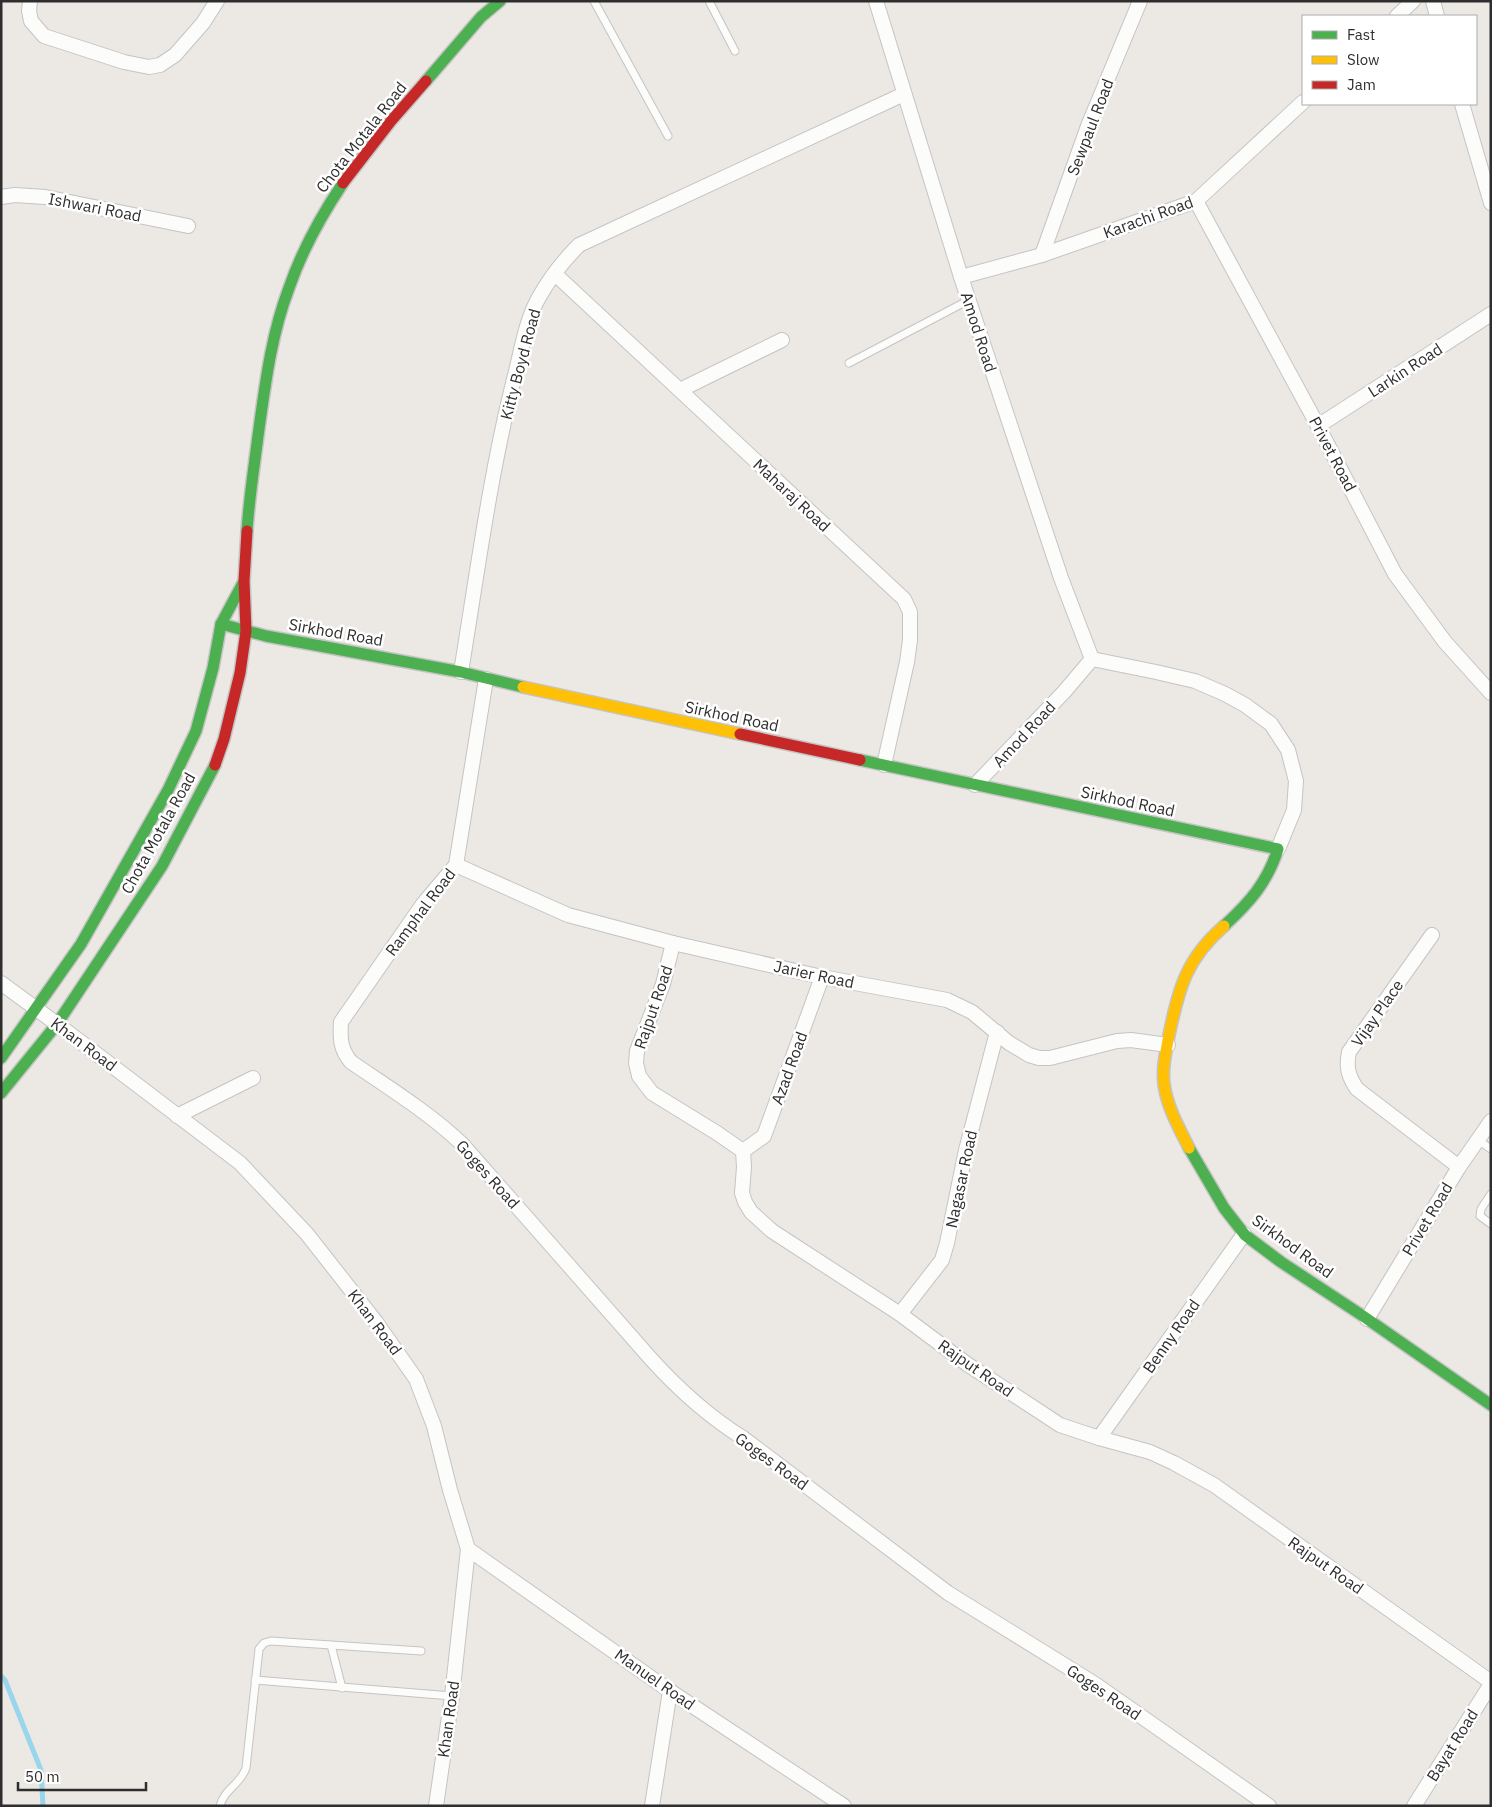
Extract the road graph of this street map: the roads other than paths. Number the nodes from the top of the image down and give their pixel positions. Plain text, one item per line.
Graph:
1 (30, 1) edge
2 (217, 1) edge
3 (500, 1) edge
4 (594, 1) edge
5 (709, 1) edge
6 (876, 1) edge
7 (1140, 1) edge
8 (1413, 1) edge
9 (1433, 1) edge
10 (1398, 15) edge
11 (1437, 15) edge
12 (735, 51) dead end
13 (904, 94) junction
14 (1302, 103) edge
15 (1462, 105) edge
16 (668, 136) dead end
17 (1, 197) edge
18 (1196, 201) junction
19 (1491, 203) edge
20 (188, 226) dead end
21 (1042, 255) junction
22 (555, 274) junction
23 (961, 277) junction
24 (969, 300) junction
25 (1491, 314) edge
26 (782, 340) dead end
27 (849, 363) dead end
28 (680, 390) junction
29 (1318, 426) junction
30 (244, 581) junction
31 (221, 624) junction
32 (246, 631) junction
33 (1092, 659) junction
34 (461, 672) junction
35 (486, 679) junction
36 (1491, 693) edge
37 (884, 765) junction
38 (976, 785) junction
39 (1278, 849) junction
40 (456, 864) junction
41 (1432, 935) dead end
42 (673, 943) junction
43 (822, 977) junction
44 (1, 984) edge
45 (35, 1009) junction
46 (58, 1024) junction
47 (997, 1032) junction
48 (341, 1043) joint
49 (1168, 1045) junction
50 (1, 1058) edge
51 (253, 1078) dead end
52 (1, 1093) edge
53 (177, 1116) junction
54 (1491, 1121) edge
55 (1478, 1140) junction
56 (1491, 1149) edge
57 (743, 1151) junction
58 (1458, 1167) junction
59 (1491, 1194) edge
60 (1491, 1224) edge
61 (1244, 1234) junction
62 (900, 1314) junction
63 (1368, 1319) junction
64 (1491, 1405) edge
65 (1099, 1438) junction
66 (468, 1549) junction
67 (331, 1645) junction
68 (421, 1651) dead end
69 (256, 1680) junction
70 (1491, 1683) edge
71 (342, 1688) junction
72 (670, 1691) junction
73 (452, 1696) junction
74 (220, 1806) edge
75 (436, 1806) edge
76 (652, 1806) edge
77 (844, 1806) edge
78 (1269, 1806) edge
79 (1414, 1806) edge

1 - 2 street
3 - 30 street, Chota Motala Road
4 - 16 lane
5 - 12 lane
6 - 13 street, Amod Road
7 - 21 street, Sewpaul Road
8 - 10 street
9 - 11 street
13 - 22 street, Kitty Boyd Road
13 - 23 street, Amod Road
14 - 18 street, Karachi Road
15 - 19 street
17 - 20 street, Ishwari Road
18 - 21 street, Karachi Road
18 - 29 street, Privet Road
21 - 23 street, Karachi Road
22 - 28 street, Maharaj Road
22 - 34 street, Kitty Boyd Road
23 - 24 street, Amod Road
24 - 27 lane
24 - 33 street, Amod Road
25 - 29 street, Larkin Road
26 - 28 street
28 - 37 street, Maharaj Road
29 - 36 street, Privet Road
30 - 31 street, Chota Motala Road
30 - 32 street, Chota Motala Road
31 - 32 street, Sirkhod Road
31 - 45 street, Chota Motala Road
32 - 34 street, Sirkhod Road
32 - 46 street, Chota Motala Road
33 - 38 street, Amod Road
33 - 39 street
34 - 35 street, Sirkhod Road
35 - 37 street, Sirkhod Road
35 - 40 street, Ramphal Road
37 - 38 street, Sirkhod Road
38 - 39 street, Sirkhod Road
39 - 49 street, Sirkhod Road
40 - 42 street, Jarier Road
40 - 48 street, Ramphal Road
41 - 58 street, Vijay Place
42 - 43 street, Jarier Road
42 - 57 street, Rajput Road
43 - 47 street, Jarier Road
43 - 57 street, Azad Road
44 - 45 street, Khan Road
45 - 46 street, Khan Road
45 - 50 street, Chota Motala Road
46 - 52 street, Chota Motala Road
46 - 53 street, Khan Road
47 - 49 street, Jarier Road
47 - 62 street, Nagasar Road
48 - 78 street, Goges Road
49 - 61 street, Sirkhod Road
51 - 53 street
53 - 66 street, Khan Road
54 - 55 street, Privet Road
55 - 56 lane
55 - 58 street, Privet Road
57 - 62 street, Rajput Road
58 - 63 street, Privet Road
59 - 60 lane
61 - 63 street, Sirkhod Road
61 - 65 street, Benny Road
62 - 65 street, Rajput Road
63 - 64 street, Sirkhod Road
65 - 70 street, Rajput Road
66 - 72 street, Manuel Road
66 - 73 street, Khan Road
67 - 68 lane
67 - 69 lane
67 - 71 lane
69 - 71 lane
69 - 74 lane
70 - 79 street, Bayat Road
71 - 73 lane
72 - 76 street
72 - 77 street, Manuel Road
73 - 75 street, Khan Road

